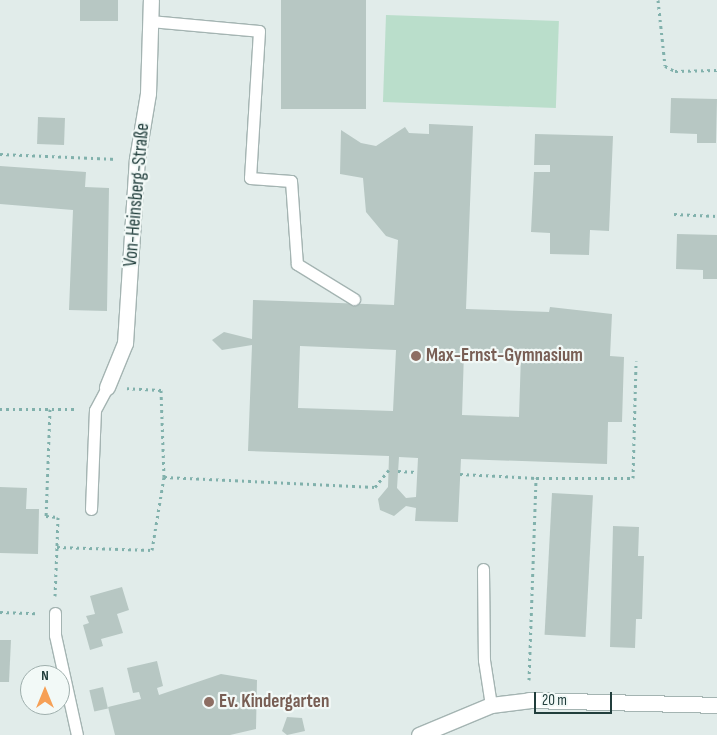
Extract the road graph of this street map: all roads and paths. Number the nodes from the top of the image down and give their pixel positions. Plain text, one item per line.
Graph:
1 (151, 0) edge
2 (658, 0) edge
3 (150, 21) junction
4 (717, 70) edge
5 (0, 154) edge
6 (118, 159) dead end
7 (674, 214) dead end
8 (717, 216) edge
9 (354, 298) dead end
10 (636, 361) dead end
11 (107, 387) junction
12 (0, 409) edge
13 (50, 409) junction
14 (95, 410) junction
15 (389, 470) dead end
16 (398, 471) dead end
17 (417, 472) dead end
18 (460, 474) dead end
19 (164, 476) junction
20 (536, 478) junction
21 (91, 509) dead end
22 (58, 546) junction
23 (483, 569) dead end
24 (0, 612) edge
25 (55, 614) junction
26 (529, 700) junction
27 (717, 705) edge
28 (491, 706) junction
29 (77, 735) edge
30 (419, 735) edge

1 - 3 street, Von-Heinsberg-Straße
2 - 4 path
3 - 9 lane
3 - 11 street, Von-Heinsberg-Straße
5 - 6 path
7 - 8 path
10 - 20 path
11 - 14 lane
11 - 19 path
12 - 13 path
13 - 14 path
13 - 22 path
14 - 21 lane
15 - 19 path
16 - 17 path
18 - 20 path
19 - 22 path
20 - 26 path
22 - 25 path
23 - 28 lane
24 - 25 path
25 - 29 lane
26 - 27 street
26 - 28 street
28 - 30 street

